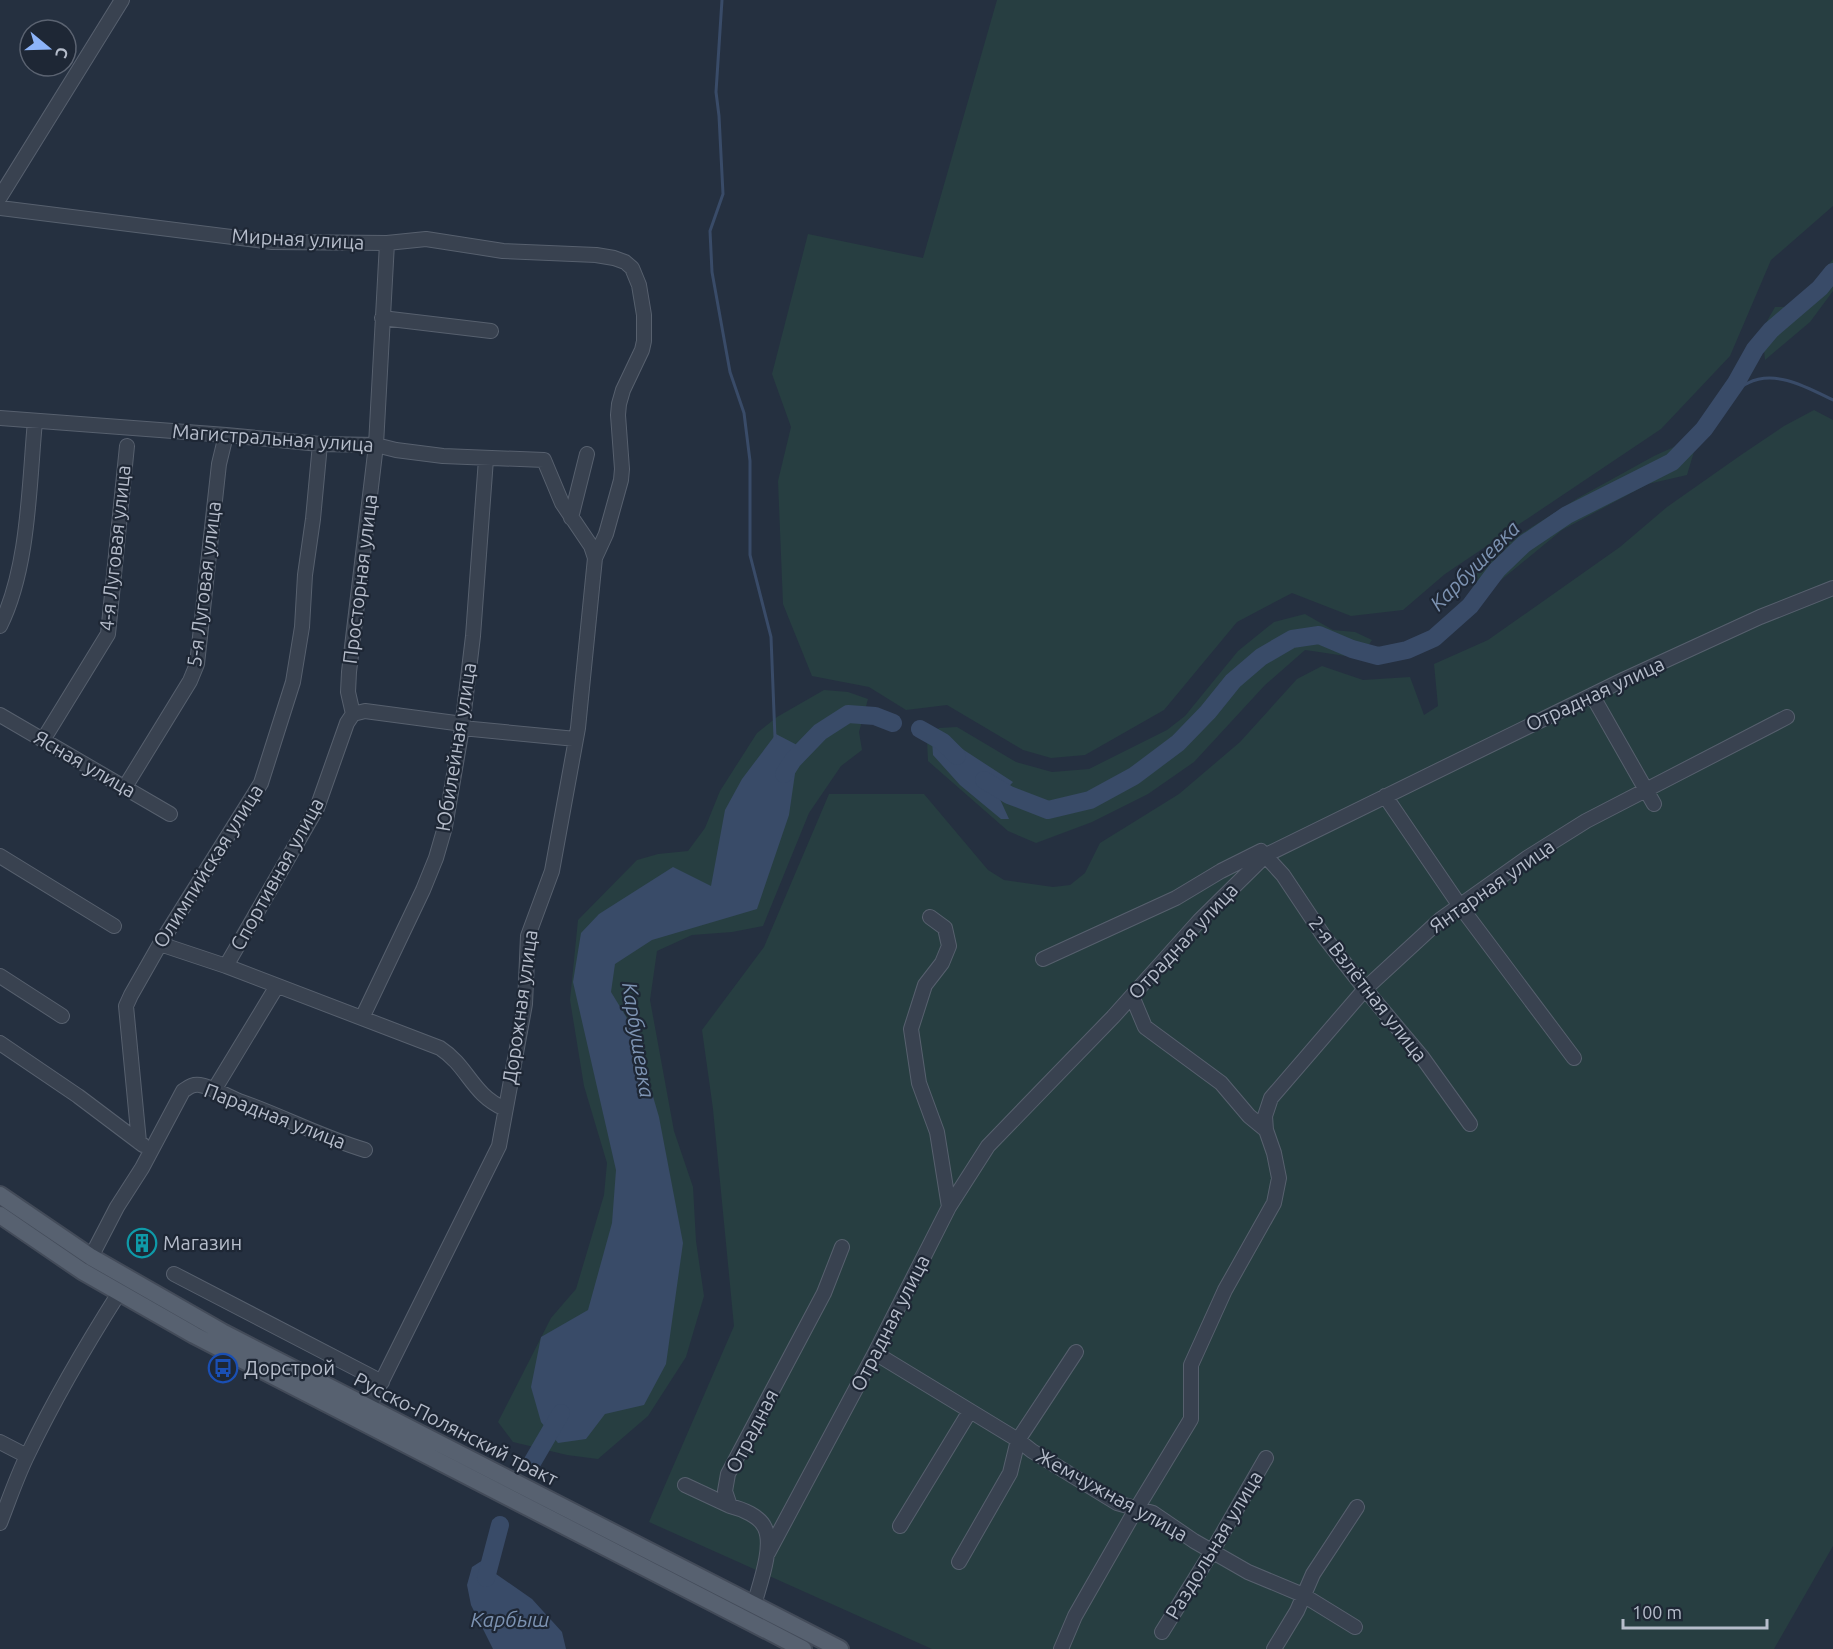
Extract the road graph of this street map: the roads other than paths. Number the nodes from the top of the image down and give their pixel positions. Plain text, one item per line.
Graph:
1 (122, 0) edge
2 (0, 197) edge
3 (0, 208) edge
4 (387, 243) junction
5 (382, 318) junction
6 (491, 331) dead end
7 (0, 418) edge
8 (35, 421) junction
9 (225, 435) junction
10 (320, 444) junction
11 (376, 445) junction
12 (127, 446) dead end
13 (587, 454) dead end
14 (486, 459) junction
15 (571, 518) junction
16 (595, 558) junction
17 (1833, 588) edge
18 (0, 626) edge
19 (1592, 695) junction
20 (353, 714) junction
21 (0, 715) edge
22 (1787, 717) dead end
23 (462, 726) junction
24 (576, 739) junction
25 (44, 740) junction
26 (125, 787) junction
27 (1646, 790) junction
28 (1384, 796) junction
29 (1654, 804) dead end
30 (170, 814) dead end
31 (1266, 855) junction
32 (0, 856) edge
33 (1460, 906) junction
34 (930, 917) dead end
35 (114, 926) dead end
36 (160, 944) junction
37 (1043, 959) dead end
38 (226, 966) junction
39 (0, 976) edge
40 (277, 986) junction
41 (1365, 989) junction
42 (1132, 996) junction
43 (62, 1016) dead end
44 (362, 1018) junction
45 (0, 1043) edge
46 (1574, 1058) dead end
47 (214, 1090) junction
48 (505, 1109) junction
49 (1470, 1124) dead end
50 (1266, 1130) junction
51 (139, 1142) junction
52 (365, 1150) dead end
53 (151, 1152) junction
54 (0, 1195) edge
55 (949, 1207) junction
56 (0, 1215) edge
57 (842, 1247) dead end
58 (91, 1257) junction
59 (174, 1274) dead end
60 (119, 1293) junction
61 (1076, 1352) dead end
62 (875, 1353) junction
63 (382, 1382) junction
64 (369, 1407) junction
65 (970, 1412) junction
66 (1018, 1440) junction
67 (0, 1442) edge
68 (27, 1456) junction
69 (1266, 1458) dead end
70 (685, 1485) dead end
71 (730, 1506) junction
72 (1357, 1507) dead end
73 (1138, 1508) junction
74 (0, 1523) edge
75 (900, 1526) dead end
76 (1213, 1550) junction
77 (768, 1553) junction
78 (959, 1562) dead end
79 (1303, 1595) junction
80 (754, 1605) junction
81 (1355, 1627) dead end
82 (1162, 1632) dead end
83 (803, 1649) edge
84 (840, 1649) edge
85 (1061, 1649) edge
86 (1274, 1649) edge

1 - 2 street
3 - 4 street, Мирная улица
4 - 5 street, Просторная улица
4 - 16 street, Мирная улица
5 - 6 street
5 - 11 street, Просторная улица
7 - 8 street, Магистральная улица
8 - 9 street, Магистральная улица
8 - 18 street
9 - 10 street, Магистральная улица
9 - 26 street, 5-я Луговая улица
10 - 11 street, Магистральная улица
10 - 36 street, Олимпийская улица
11 - 14 street, Магистральная улица
11 - 20 street, Просторная улица
12 - 25 street, 4-я Луговая улица
13 - 15 street
14 - 15 street, Магистральная улица
14 - 23 street, Юбилейная улица
15 - 16 street
16 - 24 street, Дорожная улица
17 - 19 street, Отрадная улица
19 - 27 street
19 - 28 street, Отрадная улица
20 - 23 street
20 - 38 street, Спортивная улица
21 - 25 street, Ясная улица
22 - 27 street, Янтарная улица
23 - 24 street
23 - 44 street, Юбилейная улица
24 - 48 street, Дорожная улица
25 - 26 street, Ясная улица
26 - 30 street, Ясная улица
27 - 29 street
27 - 33 street, Янтарная улица
28 - 31 street, Отрадная улица
28 - 33 street
31 - 37 street
31 - 41 street, 2-я Взлётная улица
31 - 42 street, Отрадная улица
32 - 35 street
33 - 41 street, Янтарная улица
33 - 46 street
34 - 55 street
36 - 38 street
36 - 51 street, Олимпийская улица
38 - 40 street
39 - 43 street
40 - 44 street
40 - 47 street
41 - 49 street, 2-я Взлётная улица
41 - 50 street, Янтарная улица
42 - 50 street
42 - 55 street, Отрадная улица
44 - 48 street
45 - 51 street
47 - 52 street, Парадная улица
47 - 53 street, Парадная улица
48 - 63 street, Дорожная улица
50 - 73 street
51 - 53 street
53 - 58 street, Парадная улица
54 - 58 main road, Русско-Полянский тракт
55 - 62 street, Отрадная улица
56 - 60 main road, Русско-Полянский тракт
57 - 71 street, Отрадная
58 - 64 main road, Русско-Полянский тракт
59 - 63 street
60 - 68 street
60 - 83 main road, Русско-Полянский тракт
61 - 66 street
62 - 65 street, Жемчужная улица
62 - 77 street, Отрадная улица
63 - 64 street, Дорожная улица
64 - 80 main road, Русско-Полянский тракт
65 - 66 street, Жемчужная улица
65 - 75 street
66 - 73 street, Жемчужная улица
66 - 78 street
67 - 68 street
68 - 74 street
69 - 76 street, Раздольная улица
70 - 71 street
71 - 77 street
72 - 79 street
73 - 76 street, Жемчужная улица
73 - 85 street
76 - 79 street, Жемчужная улица
76 - 82 street, Раздольная улица
77 - 80 street
79 - 81 street, Жемчужная улица
79 - 86 street
80 - 84 main road, Русско-Полянский тракт

